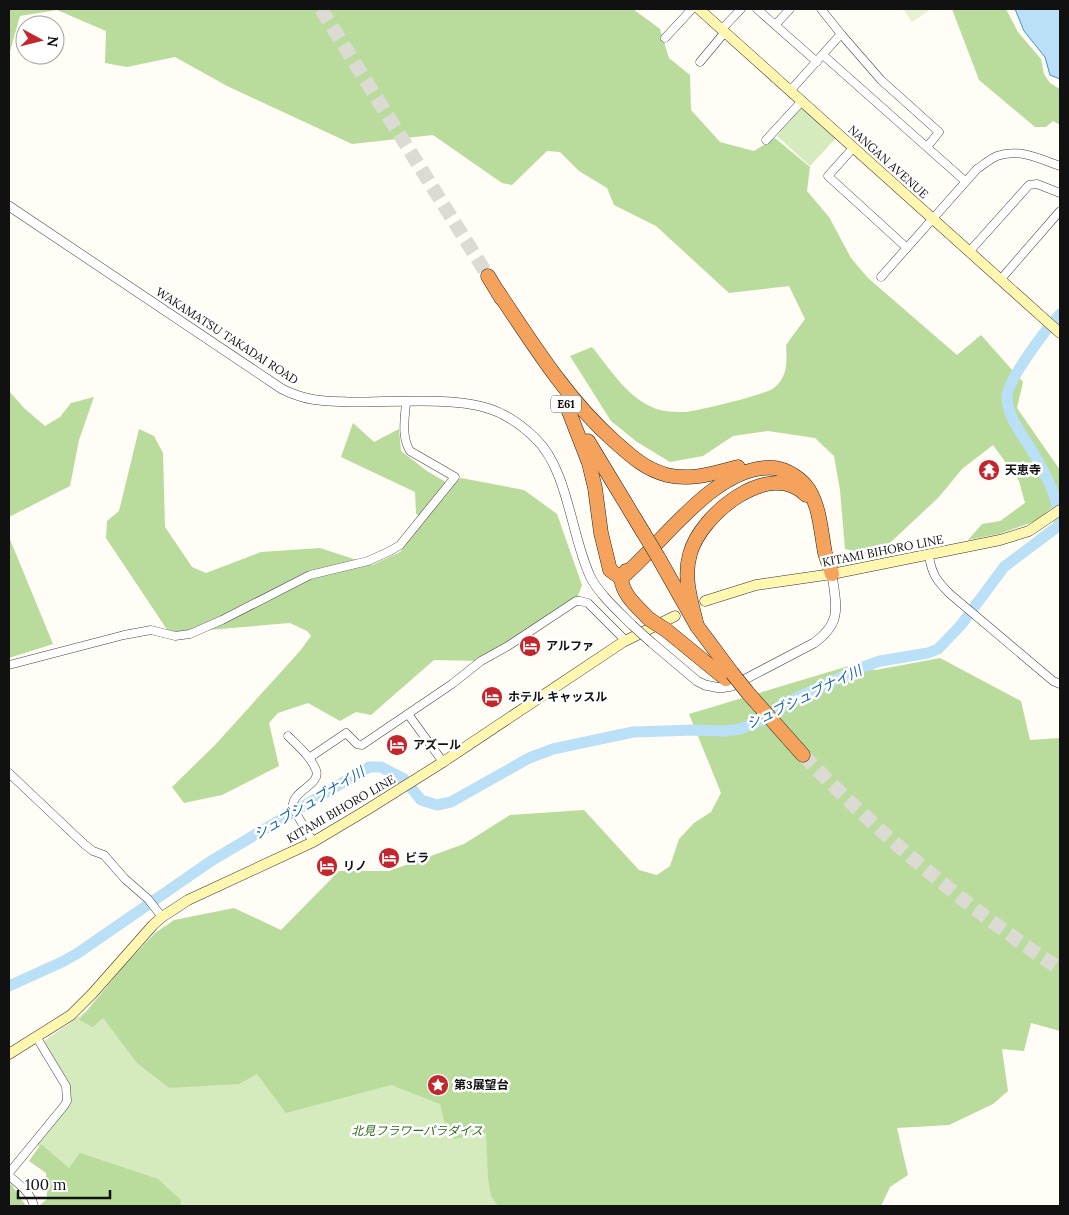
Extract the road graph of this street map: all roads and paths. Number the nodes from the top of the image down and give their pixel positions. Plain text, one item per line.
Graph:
1 (692, 9) edge
2 (699, 9) edge
3 (741, 9) edge
4 (758, 9) edge
5 (790, 9) edge
6 (821, 9) edge
7 (776, 24) junction
8 (724, 31) junction
9 (841, 34) junction
10 (665, 38) dead end
11 (823, 55) junction
12 (700, 62) dead end
13 (817, 62) junction
14 (790, 91) junction
15 (802, 101) junction
16 (766, 140) dead end
17 (927, 147) junction
18 (853, 148) junction
19 (1060, 166) edge
20 (966, 181) junction
21 (1060, 193) edge
22 (9, 206) edge
23 (1060, 211) edge
24 (933, 219) junction
25 (907, 248) junction
26 (969, 252) junction
27 (488, 276) tunnel mouth
28 (881, 277) dead end
29 (1001, 279) junction
30 (498, 292) junction
31 (1059, 331) edge
32 (406, 402) junction
33 (566, 404) junction
34 (738, 467) junction
35 (814, 502) junction
36 (1060, 510) edge
37 (929, 556) junction
38 (832, 574) junction
39 (621, 578) junction
40 (705, 601) dead end
41 (675, 616) dead end
42 (697, 626) junction
43 (626, 641) junction
44 (9, 665) edge
45 (729, 676) junction
46 (1060, 684) edge
47 (408, 714) junction
48 (288, 736) dead end
49 (801, 752) tunnel mouth
50 (309, 758) junction
51 (443, 762) junction
52 (9, 773) edge
53 (313, 842) junction
54 (162, 917) junction
55 (37, 1038) junction
56 (9, 1054) edge
57 (9, 1175) edge
58 (34, 1206) edge

1 - 10 street
2 - 8 main road, NANGAN AVENUE
3 - 8 street
4 - 7 street
5 - 7 street
6 - 9 street
7 - 13 street
8 - 12 street
8 - 14 main road, NANGAN AVENUE
9 - 11 street
9 - 17 street
11 - 13 street
11 - 17 street
13 - 14 street
14 - 15 main road, NANGAN AVENUE
15 - 16 street
15 - 18 main road, NANGAN AVENUE
17 - 20 street
18 - 24 main road, NANGAN AVENUE
18 - 25 street
19 - 20 street
20 - 24 street
21 - 26 street
22 - 32 street, WAKAMATSU TAKADAI ROAD
23 - 29 street
24 - 25 street
24 - 26 main road, NANGAN AVENUE
25 - 28 street
26 - 29 main road, NANGAN AVENUE
27 - 30 highway, E61
29 - 31 main road, NANGAN AVENUE
30 - 33 highway, E61
30 - 34 highway
32 - 38 street, WAKAMATSU TAKADAI ROAD, bridge
32 - 44 street
33 - 39 highway
33 - 42 highway, E61, bridge
34 - 38 highway
34 - 39 highway
35 - 38 highway
35 - 39 highway
35 - 42 highway
36 - 37 main road, KITAMI BIHORO LINE
37 - 38 main road, KITAMI BIHORO LINE
37 - 46 street
38 - 40 main road, KITAMI BIHORO LINE
39 - 45 highway, bridge
41 - 43 main road, KITAMI BIHORO LINE
42 - 45 highway, E61
43 - 47 street
43 - 51 main road, KITAMI BIHORO LINE
45 - 49 highway, E61, bridge
47 - 50 street
47 - 51 street
48 - 50 street
50 - 53 street
51 - 53 main road, KITAMI BIHORO LINE
52 - 54 street
53 - 54 main road, KITAMI BIHORO LINE
54 - 55 main road, KITAMI BIHORO LINE
55 - 56 main road, KITAMI BIHORO LINE
55 - 57 street
57 - 58 street

